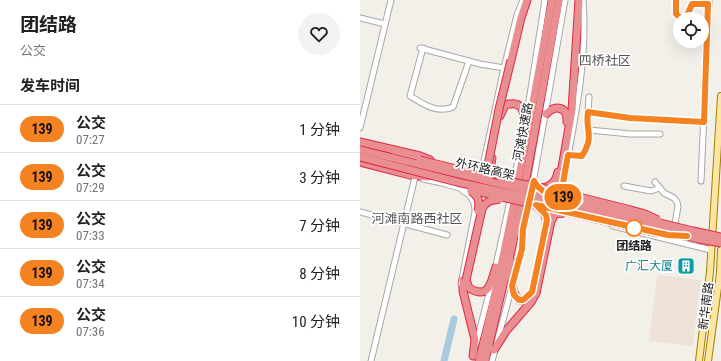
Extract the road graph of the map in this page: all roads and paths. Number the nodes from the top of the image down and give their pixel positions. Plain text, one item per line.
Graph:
1 (391, 0) edge
2 (523, 0) edge
3 (527, 0) edge
4 (545, 0) edge
5 (552, 0) edge
6 (559, 0) edge
7 (566, 0) edge
8 (579, 0) edge
9 (583, 0) edge
10 (676, 0) edge
11 (709, 2) edge
12 (360, 18) edge
13 (385, 24) junction
14 (469, 61) junction
15 (504, 68) junction
16 (721, 96) edge
17 (589, 97) dead end
18 (549, 112) junction
19 (588, 112) junction
20 (704, 122) junction
21 (360, 128) edge
22 (525, 128) junction
23 (589, 130) junction
24 (660, 134) dead end
25 (360, 143) edge
26 (361, 154) edge
27 (568, 155) junction
28 (360, 163) edge
29 (440, 164) junction
30 (477, 174) junction
31 (415, 177) junction
32 (428, 177) junction
33 (503, 180) junction
34 (534, 181) junction
35 (701, 181) dead end
36 (514, 182) junction
37 (655, 182) dead end
38 (447, 184) junction
39 (624, 186) dead end
40 (543, 188) junction
41 (660, 188) junction
42 (470, 189) junction
43 (566, 194) junction
44 (504, 198) junction
45 (579, 201) junction
46 (536, 205) junction
47 (509, 207) junction
48 (528, 209) junction
49 (360, 212) edge
50 (568, 212) junction
51 (404, 224) junction
52 (672, 225) junction
53 (713, 232) junction
54 (447, 235) dead end
55 (721, 235) edge
56 (687, 236) junction
57 (721, 243) edge
58 (712, 250) junction
59 (511, 251) junction
60 (721, 251) edge
61 (496, 267) junction
62 (465, 280) junction
63 (512, 286) junction
64 (534, 292) junction
65 (466, 301) junction
66 (494, 350) junction
67 (700, 350) junction
68 (710, 351) junction
69 (475, 359) edge
70 (371, 361) edge
71 (485, 361) edge
72 (492, 361) edge
73 (699, 361) edge
74 (708, 361) edge

1 - 13 street
2 - 15 street
3 - 30 highway, bridge
4 - 22 street
5 - 69 highway, 河滩快速路
6 - 59 highway, 河滩快速路
7 - 18 street
8 - 43 highway
9 - 27 street
10 - 11 street
11 - 20 street
12 - 13 street
13 - 21 street
14 - 14 street
14 - 15 street
15 - 30 street
16 - 53 main road, 新华南路
17 - 19 street
18 - 34 street
18 - 40 highway
19 - 20 street
19 - 23 street
20 - 35 street
22 - 33 highway, bridge
22 - 36 street
23 - 24 street
23 - 27 street
25 - 29 highway, bridge
25 - 30 street
26 - 29 highway, bridge
26 - 32 highway, bridge
26 - 52 highway, 外环路高架, bridge
26 - 56 highway, 外环路高架, bridge
27 - 45 street
28 - 31 street
28 - 32 highway
29 - 30 highway, bridge
30 - 33 highway, bridge
30 - 36 street
31 - 38 street
31 - 51 street
32 - 42 highway, bridge
33 - 40 highway, bridge
34 - 45 street
34 - 48 street
36 - 47 street
37 - 41 street
38 - 47 street
38 - 65 street
39 - 41 street
40 - 43 highway, bridge
41 - 52 street
42 - 44 highway, bridge
42 - 62 highway, bridge
43 - 52 highway, bridge
44 - 46 highway, bridge
44 - 62 highway, bridge
45 - 52 street
46 - 50 highway, bridge
46 - 64 highway, bridge
47 - 61 street
48 - 58 street
48 - 63 street
49 - 51 street
50 - 56 highway, bridge
50 - 64 highway, bridge
51 - 54 street
51 - 70 street
52 - 53 street
52 - 55 highway, 外环路高架, bridge
53 - 55 main road
53 - 58 main road, 新华南路
56 - 57 highway, 外环路高架, bridge
58 - 60 main road
58 - 67 main road, 新华南路
59 - 63 highway
59 - 71 highway, 河滩快速路
60 - 68 main road, 新华南路
61 - 62 highway
61 - 69 street
62 - 65 highway
63 - 64 highway
63 - 66 street
64 - 66 highway
65 - 69 highway
66 - 72 street
67 - 68 main road
67 - 73 main road, 新华南路
68 - 74 main road, 新华南路

